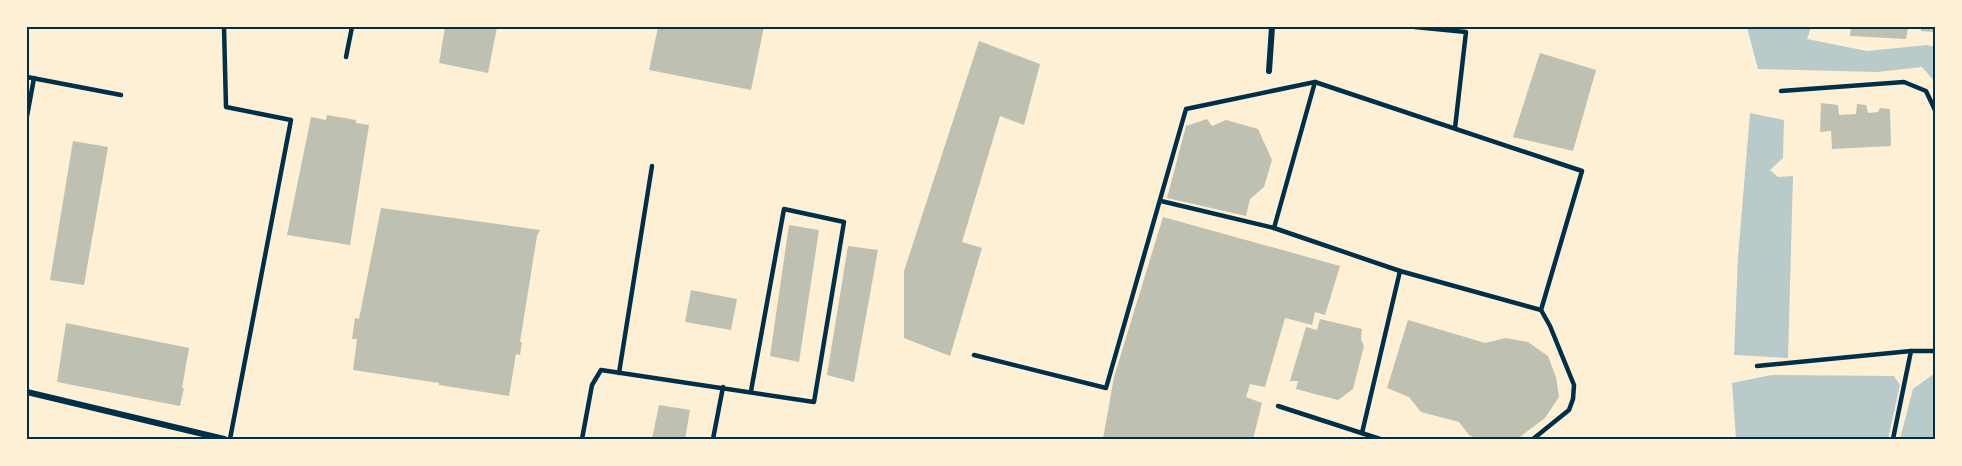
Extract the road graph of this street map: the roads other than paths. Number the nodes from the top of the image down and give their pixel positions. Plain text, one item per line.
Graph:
1 (225, 27) edge
2 (352, 27) edge
3 (1272, 27) edge
4 (1415, 27) edge
5 (346, 57) dead end
6 (1269, 71) dead end
7 (27, 77) edge
8 (34, 78) junction
9 (1315, 82) junction
10 (1781, 91) dead end
11 (121, 95) dead end
12 (1935, 110) edge
13 (27, 116) edge
14 (1455, 128) junction
15 (652, 166) dead end
16 (1161, 201) junction
17 (1274, 228) junction
18 (1400, 271) junction
19 (1541, 310) junction
20 (1911, 351) junction
21 (1935, 351) edge
22 (974, 355) dead end
23 (1757, 366) dead end
24 (619, 373) junction
25 (723, 387) junction
26 (27, 392) edge
27 (751, 392) junction
28 (1278, 406) dead end
29 (1362, 433) junction
30 (224, 439) edge
31 (230, 439) edge
32 (582, 439) edge
33 (712, 439) edge
34 (1380, 439) edge
35 (1533, 439) edge
36 (1893, 439) edge

1 - 31 lane
2 - 5 lane
3 - 6 street
4 - 14 lane
7 - 8 lane
8 - 11 lane
8 - 13 lane
9 - 14 lane
9 - 16 lane
9 - 17 lane
10 - 12 lane
14 - 19 lane
15 - 24 lane
16 - 17 lane
16 - 22 lane
17 - 18 lane
18 - 19 lane
18 - 29 lane
19 - 35 lane
20 - 21 lane
20 - 23 lane
20 - 36 lane
24 - 25 lane
24 - 32 lane
25 - 27 lane
25 - 33 lane
26 - 30 street
27 - 27 lane
28 - 29 lane
29 - 34 lane

